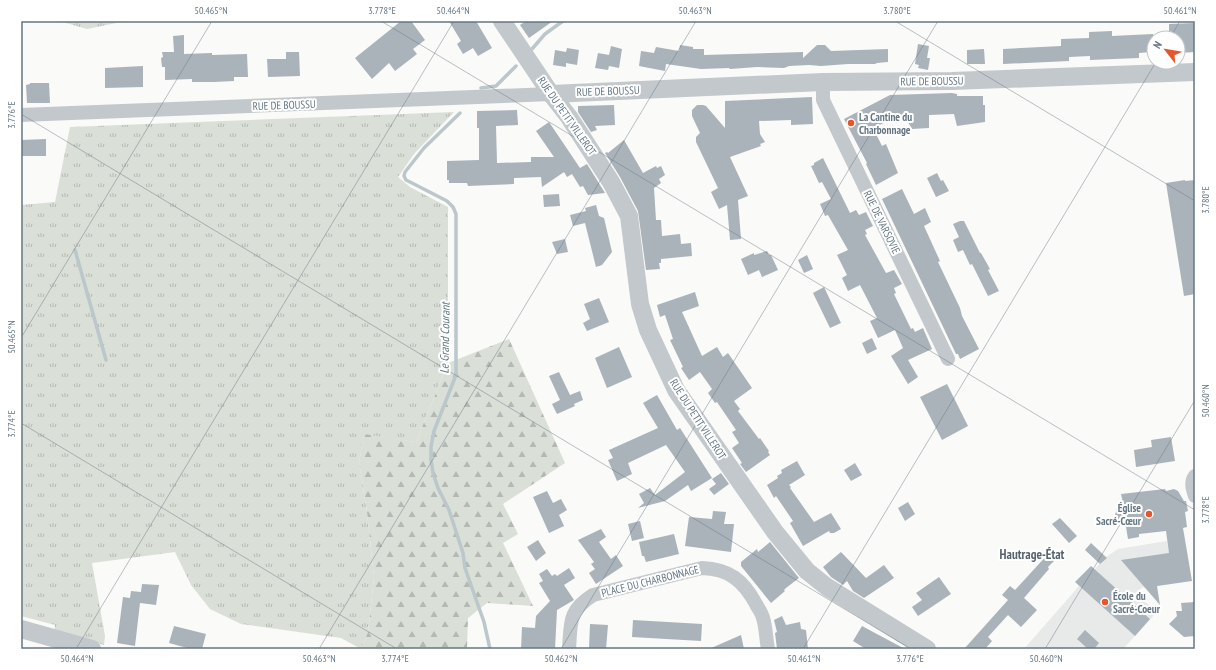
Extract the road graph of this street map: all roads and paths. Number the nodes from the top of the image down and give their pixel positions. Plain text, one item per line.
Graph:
1 (502, 21) edge
2 (1195, 72) edge
3 (823, 82) junction
4 (551, 94) junction
5 (21, 115) edge
6 (948, 359) dead end
7 (1195, 476) edge
8 (1195, 496) edge
9 (21, 629) edge
10 (92, 649) edge
11 (569, 649) edge
12 (768, 649) edge
13 (927, 649) edge

1 - 4 street, RUE DU PETIT VILLEROT
2 - 3 street, RUE DE BOUSSU
3 - 4 street, RUE DE BOUSSU
3 - 6 street, RUE DE VARSOVIE
4 - 5 street, RUE DE BOUSSU
4 - 13 street, RUE DU PETIT VILLEROT
7 - 8 street
9 - 10 street
11 - 12 street, PLACE DU CHARBONNAGE

